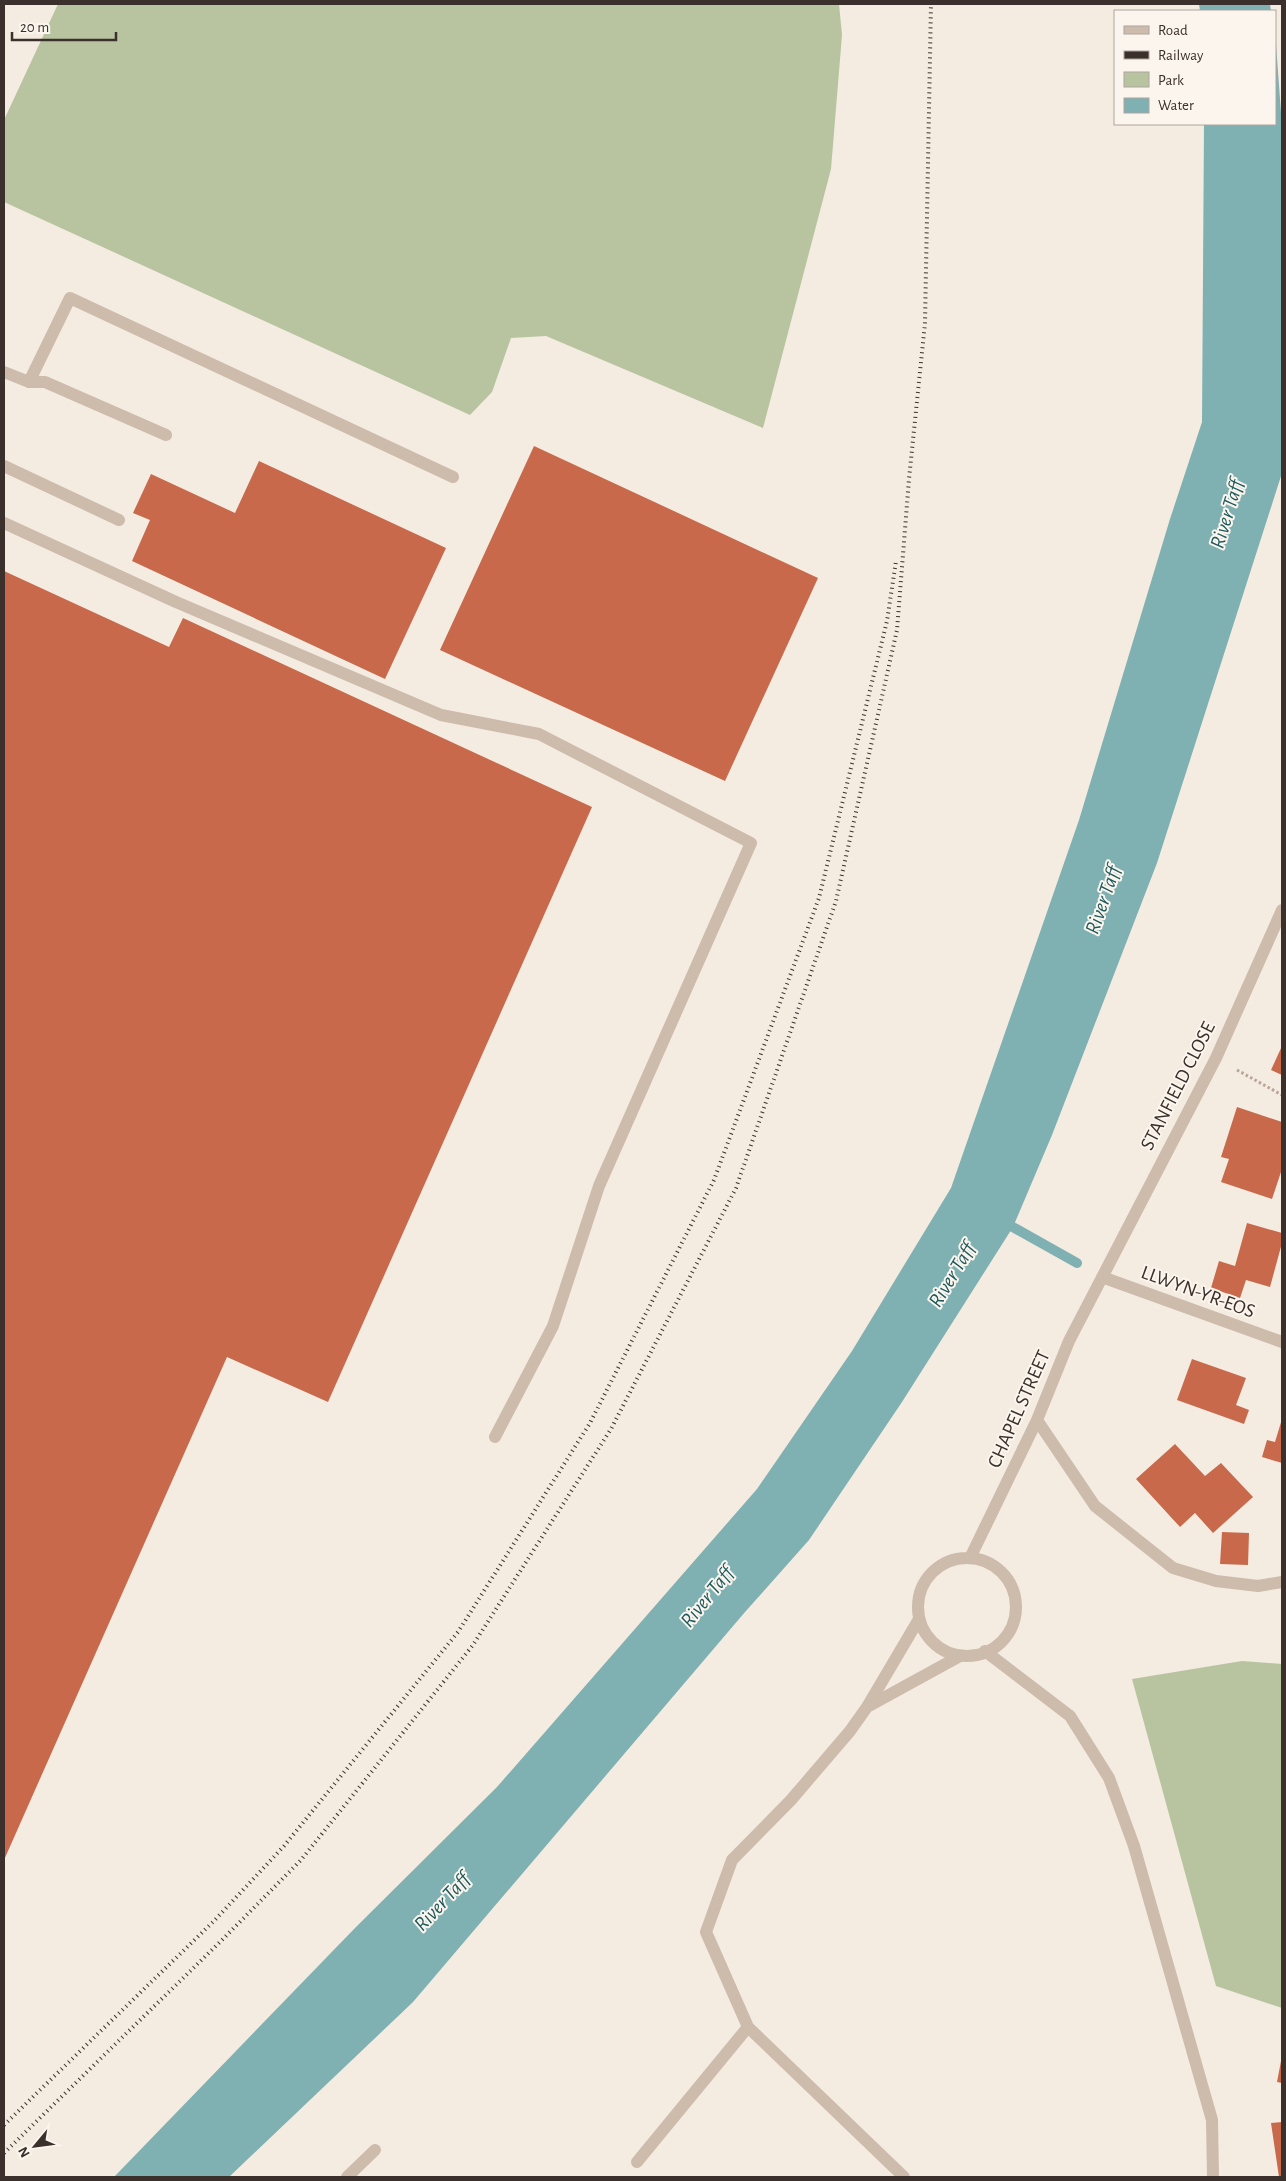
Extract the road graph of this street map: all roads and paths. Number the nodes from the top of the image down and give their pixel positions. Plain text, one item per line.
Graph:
1 (4, 372) edge
2 (29, 382) junction
3 (166, 436) dead end
4 (4, 466) edge
5 (453, 477) dead end
6 (119, 520) dead end
7 (4, 523) edge
8 (1282, 910) edge
9 (1216, 1058) junction
10 (1282, 1095) edge
11 (1102, 1277) junction
12 (1282, 1342) edge
13 (1037, 1420) junction
14 (495, 1437) dead end
15 (970, 1558) junction
16 (1282, 1582) edge
17 (920, 1619) junction
18 (985, 1651) junction
19 (960, 1656) junction
20 (867, 1707) junction
21 (748, 2027) junction
22 (376, 2150) dead end
23 (637, 2162) dead end
24 (347, 2177) edge
25 (904, 2177) edge
26 (1213, 2177) edge

1 - 2 street
2 - 3 street
2 - 5 street
4 - 6 street
7 - 14 street
8 - 9 street, STANFIELD CLOSE
9 - 10 path
9 - 11 street, STANFIELD CLOSE
11 - 12 street, LLWYN-YR-EOS
11 - 13 street, CHAPEL STREET
13 - 15 street, CHAPEL STREET
13 - 16 street
15 - 17 street
15 - 18 street
17 - 19 street
17 - 20 street
18 - 19 street
18 - 26 street
19 - 20 street
20 - 21 street
21 - 23 street
21 - 25 street
22 - 24 street

